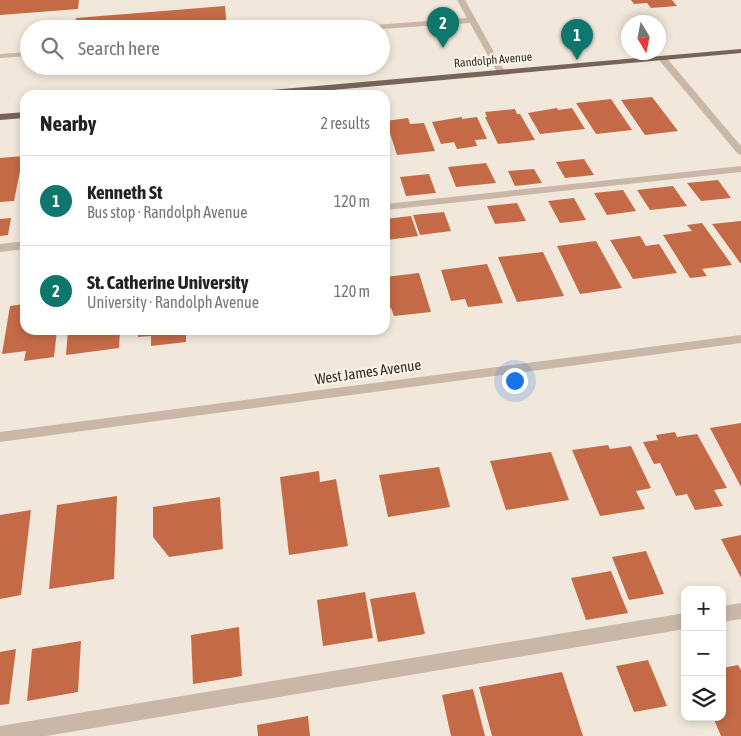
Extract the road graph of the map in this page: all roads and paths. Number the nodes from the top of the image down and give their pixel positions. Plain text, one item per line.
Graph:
1 (461, 0) edge
2 (472, 20) junction
3 (390, 26) edge
4 (741, 51) edge
5 (20, 55) edge
6 (0, 56) edge
7 (666, 58) edge
8 (639, 60) edge
9 (664, 60) edge
10 (501, 72) junction
11 (302, 90) edge
12 (20, 115) edge
13 (0, 117) edge
14 (741, 152) edge
15 (741, 170) edge
16 (390, 206) edge
17 (20, 246) edge
18 (0, 248) edge
19 (741, 339) edge
20 (0, 437) edge
21 (741, 611) edge
22 (726, 613) edge
23 (681, 622) edge
24 (0, 735) edge

1 - 2 street
2 - 3 street
2 - 10 street
4 - 7 main road, Randolph Avenue
5 - 6 street
8 - 10 main road, Randolph Avenue
9 - 14 street
10 - 11 main road, Randolph Avenue
12 - 13 main road
15 - 16 street
17 - 18 street
19 - 20 street, West James Avenue
21 - 22 street
23 - 24 street

